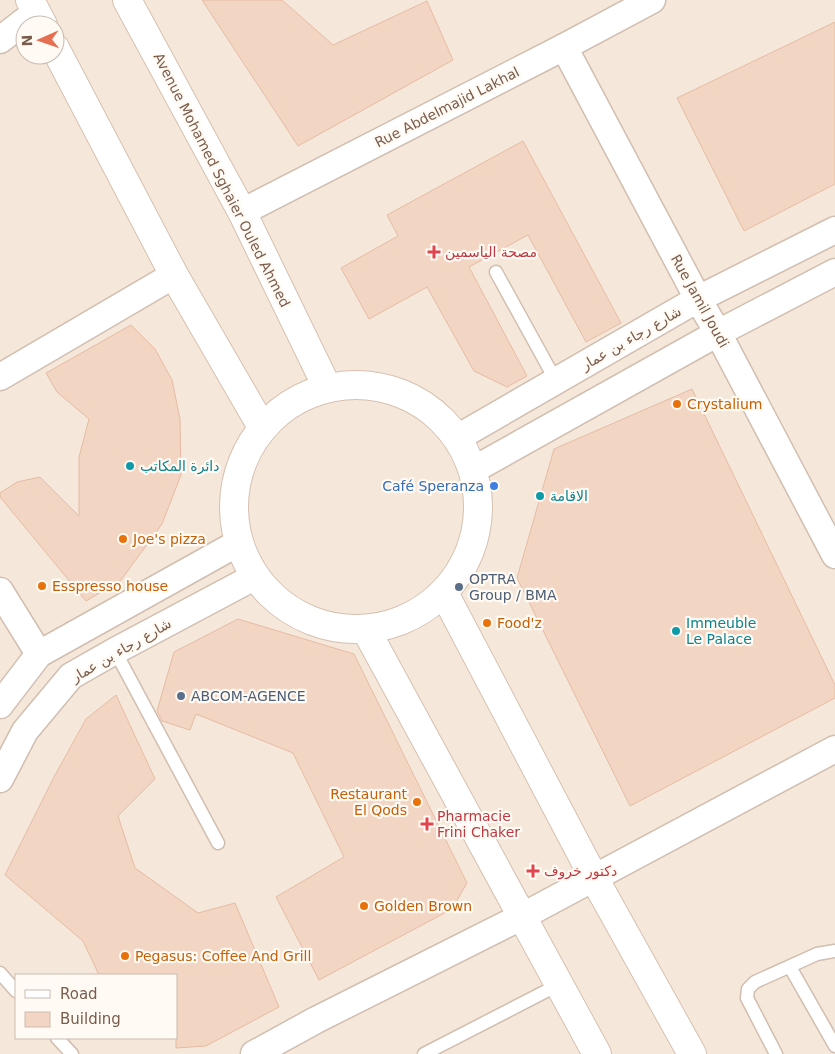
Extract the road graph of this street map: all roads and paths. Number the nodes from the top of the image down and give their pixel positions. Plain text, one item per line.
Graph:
1 (127, 0) edge
2 (652, 0) edge
3 (36, 12) edge
4 (0, 40) edge
5 (564, 47) junction
6 (64, 65) edge
7 (242, 212) junction
8 (835, 230) edge
9 (496, 272) dead end
10 (835, 272) edge
11 (174, 275) junction
12 (698, 299) junction
13 (718, 332) junction
14 (0, 377) edge
15 (556, 381) junction
16 (327, 387) junction
17 (262, 427) junction
18 (457, 438) junction
19 (473, 470) junction
20 (238, 543) junction
21 (835, 555) edge
22 (254, 577) junction
23 (0, 592) edge
24 (444, 593) junction
25 (366, 630) junction
26 (115, 650) junction
27 (39, 654) junction
28 (0, 705) edge
29 (835, 749) edge
30 (0, 779) edge
31 (218, 843) dead end
32 (594, 878) junction
33 (522, 918) junction
34 (835, 951) edge
35 (790, 967) junction
36 (0, 972) edge
37 (558, 985) junction
38 (15, 990) edge
39 (58, 1039) edge
40 (835, 1046) edge
41 (72, 1054) edge
42 (254, 1054) edge
43 (424, 1054) edge
44 (597, 1054) edge
45 (692, 1054) edge
46 (776, 1054) edge

1 - 7 street, Avenue Mohamed Sghaier Ouled Ahmed
2 - 5 street, Rue Abdelmajid Lakhal
3 - 4 street
5 - 7 street, Rue Abdelmajid Lakhal
5 - 12 street, Rue Jamil Joudi
6 - 11 street
7 - 16 street, Avenue Mohamed Sghaier Ouled Ahmed
8 - 12 street, شارع رجاء بن عمار
9 - 15 lane
10 - 13 street
11 - 14 street
11 - 17 street
12 - 13 street, Rue Jamil Joudi
12 - 15 street, شارع رجاء بن عمار
13 - 19 street
13 - 21 street, Rue Jamil Joudi
15 - 18 street, شارع رجاء بن عمار
16 - 17 street
16 - 18 street
17 - 20 street
18 - 19 street
19 - 24 street
20 - 22 street
20 - 27 street
22 - 25 street
22 - 26 street, شارع رجاء بن عمار
23 - 27 street
24 - 25 street
24 - 32 street
25 - 33 street
26 - 30 street, شارع رجاء بن عمار
26 - 31 lane
27 - 28 street
29 - 32 street
32 - 33 street
32 - 45 street
33 - 37 street
33 - 42 street
34 - 35 lane
35 - 40 lane
35 - 46 lane
36 - 38 lane
37 - 43 lane
37 - 44 street
39 - 41 lane

